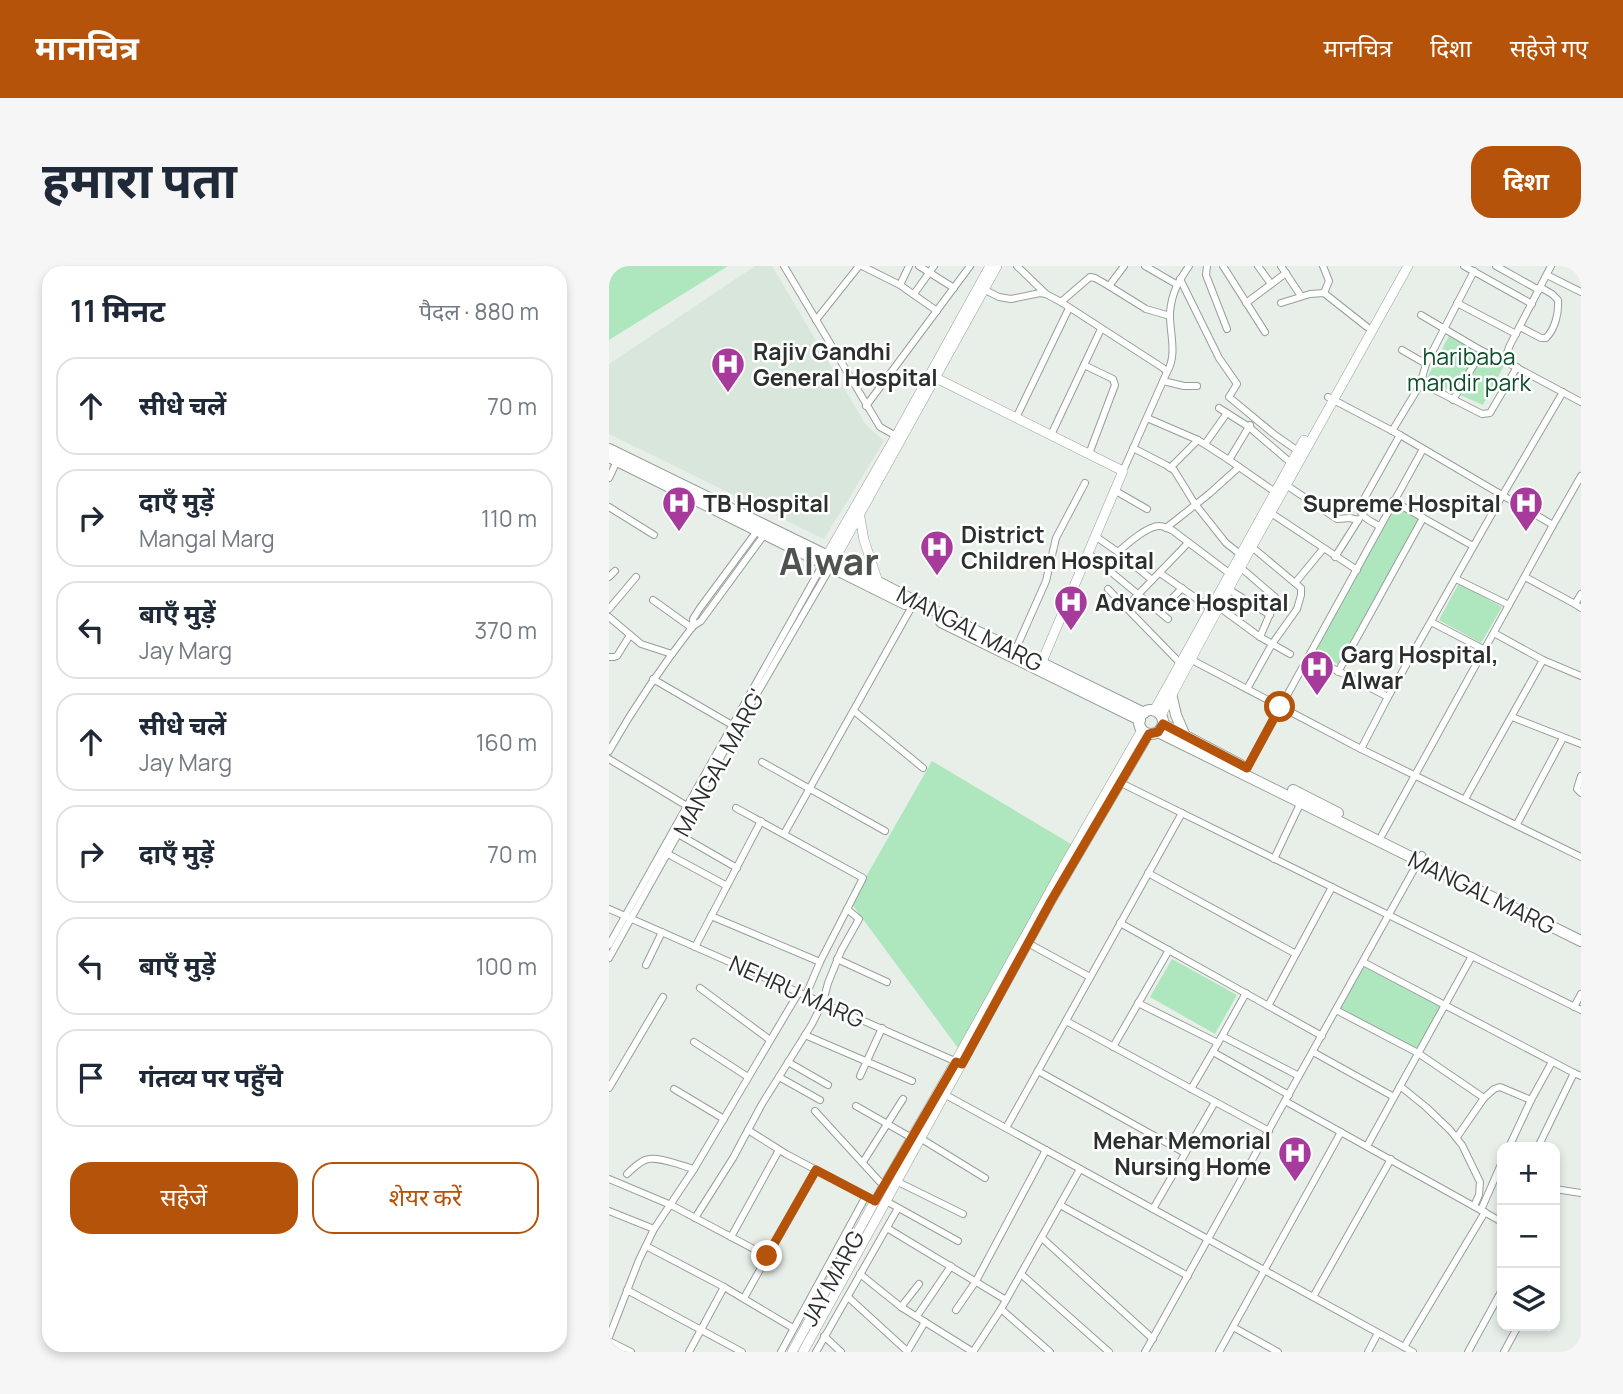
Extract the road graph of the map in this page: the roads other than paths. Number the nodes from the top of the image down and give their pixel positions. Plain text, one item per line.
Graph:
1 (784, 266) edge
2 (861, 266) edge
3 (909, 266) edge
4 (919, 266) edge
5 (969, 266) edge
6 (990, 266) edge
7 (997, 266) edge
8 (1017, 266) edge
9 (1124, 266) edge
10 (1145, 266) edge
11 (1189, 266) edge
12 (1207, 266) edge
13 (1223, 266) edge
14 (1258, 266) edge
15 (1281, 266) edge
16 (1324, 266) edge
17 (1401, 266) edge
18 (1408, 266) edge
19 (1464, 266) edge
20 (1496, 266) edge
21 (1551, 266) edge
22 (932, 269) edge
23 (1474, 271) junction
24 (1286, 273) junction
25 (1547, 275) junction
26 (1178, 281) junction
27 (1271, 284) junction
28 (900, 285) junction
29 (1109, 286) junction
30 (954, 288) junction
31 (1539, 289) junction
32 (985, 290) junction
33 (1581, 292) edge
34 (1324, 293) junction
35 (914, 294) junction
36 (1046, 294) junction
37 (1301, 296) junction
38 (976, 298) junction
39 (1061, 302) junction
40 (1246, 303) junction
41 (1282, 303) dead end
42 (1457, 303) junction
43 (1532, 303) junction
44 (1069, 308) junction
45 (937, 312) junction
46 (1421, 315) dead end
47 (1170, 316) junction
48 (816, 320) junction
49 (1367, 327) junction
50 (1101, 329) junction
51 (1227, 329) dead end
52 (1443, 329) junction
53 (1518, 330) junction
54 (1265, 332) dead end
55 (1402, 350) dead end
56 (1482, 351) junction
57 (1426, 363) junction
58 (1084, 365) junction
59 (1514, 365) junction
60 (1167, 372) junction
61 (932, 381) junction
62 (1163, 381) junction
63 (1420, 385) junction
64 (1197, 386) dead end
65 (1563, 392) junction
66 (1331, 398) junction
67 (1453, 400) junction
68 (1581, 402) edge
69 (866, 405) junction
70 (1219, 408) dead end
71 (1227, 413) junction
72 (1016, 418) junction
73 (1147, 418) junction
74 (1254, 418) junction
75 (1249, 427) junction
76 (1392, 431) junction
77 (1052, 435) junction
78 (1400, 435) junction
79 (899, 438) junction
80 (1202, 442) junction
81 (1133, 447) junction
82 (609, 449) edge
83 (1423, 449) junction
84 (1298, 451) junction
85 (1089, 454) junction
86 (613, 459) edge
87 (1229, 460) junction
88 (1291, 463) junction
89 (1239, 467) junction
90 (1170, 468) junction
91 (1123, 471) junction
92 (1581, 477) edge
93 (609, 478) edge
94 (1085, 483) dead end
95 (1286, 485) junction
96 (1114, 490) junction
97 (1275, 492) junction
98 (1502, 496) junction
99 (1393, 501) junction
100 (1195, 504) junction
101 (609, 507) edge
102 (1147, 509) dead end
103 (859, 512) junction
104 (1271, 513) junction
105 (1360, 517) junction
106 (1423, 518) junction
107 (1553, 525) junction
108 (1380, 526) junction
109 (1166, 527) junction
110 (761, 533) junction
111 (654, 535) dead end
112 (1095, 536) junction
113 (1188, 543) junction
114 (1473, 546) junction
115 (1252, 547) junction
116 (1323, 549) junction
117 (1118, 552) junction
118 (1087, 553) junction
119 (1240, 554) junction
120 (1335, 557) junction
121 (829, 561) junction
122 (1240, 566) junction
123 (1357, 570) junction
124 (615, 571) dead end
125 (1160, 573) junction
126 (1230, 573) junction
127 (609, 577) edge
128 (1525, 577) junction
129 (636, 578) dead end
130 (1455, 579) junction
131 (1152, 580) junction
132 (878, 582) junction
133 (1295, 583) junction
134 (1182, 588) junction
135 (1108, 589) dead end
136 (1228, 589) junction
137 (1139, 594) junction
138 (1581, 594) edge
139 (653, 600) dead end
140 (913, 604) junction
141 (1510, 605) junction
142 (1127, 606) junction
143 (1578, 606) edge
144 (1215, 607) junction
145 (609, 608) edge
146 (1160, 611) junction
147 (1270, 615) junction
148 (1168, 619) dead end
149 (610, 620) edge
150 (795, 622) junction
151 (1431, 622) junction
152 (692, 627) junction
153 (1494, 633) junction
154 (631, 635) junction
155 (1260, 637) junction
156 (1272, 645) junction
157 (1485, 650) junction
158 (1014, 651) junction
159 (672, 654) junction
160 (1290, 654) dead end
161 (1309, 656) junction
162 (609, 657) edge
163 (1543, 660) junction
164 (1185, 661) junction
165 (1041, 664) junction
166 (1338, 672) junction
167 (1581, 676) edge
168 (653, 680) junction
169 (1247, 689) junction
170 (1171, 694) junction
171 (1388, 697) junction
172 (1280, 707) junction
173 (853, 711) junction
174 (1512, 717) junction
175 (1151, 722) junction
176 (732, 725) junction
177 (1185, 736) junction
178 (1563, 738) junction
179 (1581, 744) edge
180 (1361, 749) junction
181 (609, 751) edge
182 (609, 759) edge
183 (762, 762) dead end
184 (923, 768) dead end
185 (1247, 768) junction
186 (1415, 775) junction
187 (1581, 776) edge
188 (1121, 783) junction
189 (810, 789) junction
190 (1581, 793) edge
191 (1303, 799) junction
192 (1465, 799) junction
193 (687, 806) junction
194 (736, 808) dead end
195 (1182, 813) junction
196 (761, 821) junction
197 (1517, 824) junction
198 (885, 831) dead end
199 (678, 834) junction
200 (784, 834) junction
201 (1383, 835) junction
202 (668, 853) junction
203 (1581, 856) edge
204 (1421, 858) junction
205 (1274, 859) junction
206 (737, 868) junction
207 (1148, 873) junction
208 (727, 886) junction
209 (1332, 887) junction
210 (609, 909) edge
211 (847, 909) junction
212 (1389, 915) junction
213 (712, 916) junction
214 (629, 918) junction
215 (1120, 923) junction
216 (662, 932) junction
217 (1581, 933) edge
218 (1581, 941) edge
219 (1025, 942) junction
220 (609, 945) edge
221 (695, 947) junction
222 (1168, 950) junction
223 (1296, 954) junction
224 (1472, 956) junction
225 (609, 958) edge
226 (837, 959) junction
227 (820, 962) junction
228 (1363, 962) junction
229 (646, 965) dead end
230 (1090, 977) junction
231 (887, 982) dead end
232 (700, 988) dead end
233 (802, 993) junction
234 (1246, 993) junction
235 (1581, 994) edge
236 (663, 997) dead end
237 (823, 1002) junction
238 (1138, 1003) junction
239 (1444, 1005) junction
240 (1268, 1006) junction
241 (1574, 1007) junction
242 (1336, 1010) junction
243 (1581, 1010) edge
244 (1066, 1021) junction
245 (882, 1028) junction
246 (805, 1035) junction
247 (1223, 1035) junction
248 (1322, 1036) junction
249 (770, 1040) junction
250 (694, 1042) dead end
251 (1218, 1043) junction
252 (1113, 1047) junction
253 (1213, 1052) junction
254 (1313, 1052) junction
255 (1418, 1053) junction
256 (788, 1062) junction
257 (867, 1062) junction
258 (1552, 1062) junction
259 (959, 1063) junction
260 (1038, 1071) junction
261 (1577, 1074) edge
262 (860, 1076) dead end
263 (1299, 1076) junction
264 (748, 1077) junction
265 (779, 1077) junction
266 (912, 1081) dead end
267 (828, 1086) dead end
268 (1400, 1086) junction
269 (609, 1088) edge
270 (674, 1089) dead end
271 (1191, 1089) junction
272 (942, 1093) junction
273 (1394, 1097) junction
274 (1287, 1098) junction
275 (1484, 1098) junction
276 (820, 1100) dead end
277 (903, 1100) dead end
278 (1531, 1100) junction
279 (1215, 1102) junction
280 (856, 1106) dead end
281 (815, 1111) dead end
282 (724, 1119) junction
283 (887, 1123) junction
284 (1006, 1128) junction
285 (748, 1130) junction
286 (1269, 1131) junction
287 (1341, 1132) junction
288 (1457, 1137) junction
289 (916, 1138) junction
290 (1511, 1142) edge
291 (1541, 1142) edge
292 (1367, 1146) junction
293 (779, 1150) junction
294 (1047, 1150) junction
295 (1185, 1153) junction
296 (1391, 1159) junction
297 (863, 1163) junction
298 (1080, 1169) junction
299 (694, 1170) junction
300 (816, 1170) junction
301 (1497, 1173) edge
302 (627, 1174) dead end
303 (609, 1178) edge
304 (985, 1178) dead end
305 (896, 1181) junction
306 (885, 1185) junction
307 (1560, 1190) edge
308 (1581, 1193) edge
309 (866, 1196) junction
310 (671, 1205) junction
311 (1060, 1205) junction
312 (878, 1206) junction
313 (898, 1209) junction
314 (1153, 1209) junction
315 (1480, 1209) junction
316 (609, 1211) edge
317 (963, 1214) dead end
318 (609, 1217) edge
319 (695, 1218) junction
320 (1497, 1219) edge
321 (887, 1228) junction
322 (654, 1229) junction
323 (731, 1237) junction
324 (1042, 1238) junction
325 (1208, 1239) junction
326 (958, 1241) dead end
327 (646, 1247) junction
328 (767, 1256) junction
329 (951, 1266) junction
330 (1264, 1270) junction
331 (860, 1273) junction
332 (1021, 1274) junction
333 (1188, 1276) junction
334 (976, 1281) junction
335 (919, 1284) dead end
336 (725, 1287) junction
337 (627, 1290) junction
338 (848, 1297) junction
339 (1313, 1297) junction
340 (744, 1298) junction
341 (1497, 1299) edge
342 (1006, 1300) junction
343 (901, 1307) junction
344 (1001, 1309) junction
345 (956, 1310) dead end
346 (917, 1316) junction
347 (925, 1322) junction
348 (1233, 1326) junction
349 (793, 1328) junction
350 (701, 1330) junction
351 (1515, 1331) edge
352 (1378, 1333) junction
353 (824, 1336) junction
354 (609, 1339) edge
355 (1153, 1339) junction
356 (1404, 1347) junction
357 (631, 1352) edge
358 (689, 1352) edge
359 (742, 1352) edge
360 (781, 1352) edge
361 (792, 1352) edge
362 (803, 1352) edge
363 (816, 1352) edge
364 (841, 1352) edge
365 (907, 1352) edge
366 (1050, 1352) edge
367 (1109, 1352) edge
368 (1145, 1352) edge
369 (1219, 1352) edge
370 (1278, 1352) edge
371 (1368, 1352) edge
372 (1413, 1352) edge
373 (1468, 1352) edge
374 (1504, 1352) edge

1 - 48 street
2 - 28 street
2 - 48 street
3 - 28 street
4 - 22 street
5 - 30 street
6 - 38 main road
7 - 32 main road
8 - 36 street
9 - 29 street
10 - 26 street
11 - 26 street
12 - 51 street
13 - 40 street
14 - 27 street
15 - 24 street
16 - 34 street
17 - 49 main road
18 - 66 main road
19 - 23 street
20 - 31 street
21 - 25 street
22 - 30 street
22 - 35 street
23 - 42 street
23 - 43 street
24 - 27 street
24 - 37 street
25 - 31 street
25 - 33 street
26 - 47 street
26 - 74 street
27 - 40 street
28 - 35 street
29 - 39 street
29 - 47 street
30 - 45 street
31 - 43 street
31 - 53 street
32 - 36 street
32 - 38 main road
34 - 37 street
34 - 49 street
35 - 45 street
36 - 39 street
37 - 41 street
38 - 61 main road
39 - 44 street
40 - 54 street
42 - 52 street
42 - 53 street
43 - 53 street
44 - 50 street
44 - 72 street
45 - 69 street
46 - 52 street
47 - 60 street
48 - 69 street
49 - 66 main road
50 - 58 street
50 - 60 street
52 - 56 street
52 - 57 street
53 - 59 street
55 - 57 street
56 - 59 street
56 - 67 street
57 - 63 street
58 - 77 street
58 - 85 street
59 - 65 street
59 - 67 street
60 - 62 street
61 - 72 main road
61 - 79 main road
62 - 64 street
62 - 73 street
63 - 67 street
63 - 76 street
65 - 68 street
65 - 98 street
66 - 76 street
66 - 84 main road
66 - 95 main road
69 - 79 street
70 - 71 street
71 - 75 street
71 - 80 street
72 - 77 main road
73 - 80 street
73 - 81 street
74 - 75 street
74 - 84 street
75 - 87 street
75 - 88 street
76 - 78 street
77 - 85 main road
78 - 83 street
78 - 105 street
79 - 103 main road
79 - 121 main road
80 - 87 street
80 - 90 street
81 - 90 street
81 - 91 street
82 - 121 main road, MANGAL MARG
83 - 98 street
83 - 99 street
84 - 88 main road
85 - 91 main road
86 - 93 street
86 - 110 main road, MANGAL MARG
87 - 89 street
88 - 97 main road
89 - 97 street
89 - 100 street
90 - 100 street
91 - 96 main road
92 - 107 street
94 - 158 street
95 - 104 main road
95 - 105 street
96 - 102 street
96 - 112 main road
97 - 119 main road
98 - 107 street
98 - 114 street
99 - 106 street
99 - 108 street
100 - 109 street
100 - 119 street
101 - 111 street
103 - 121 main road
103 - 132 main road
104 - 115 main road
104 - 116 street
105 - 108 street
105 - 120 street
106 - 114 street
106 - 166 street
107 - 128 street
108 - 123 street
109 - 113 street
109 - 117 street
110 - 121 main road, MANGAL MARG
110 - 152 street
112 - 117 street
112 - 118 main road
113 - 125 street
113 - 126 street
114 - 130 street
115 - 122 main road
115 - 133 street
116 - 120 street
116 - 133 street
117 - 131 street
118 - 137 street
118 - 165 main road
119 - 126 main road
120 - 123 street
121 - 132 main road, MANGAL MARG
121 - 140 main road, MANGAL MARG
121 - 150 street, MANGAL MARG'
122 - 136 main road
122 - 147 street
123 - 161 street
124 - 127 street
125 - 131 street
125 - 134 street
126 - 144 main road
128 - 141 street
128 - 143 street
129 - 145 street
130 - 141 street
130 - 151 street
131 - 137 street
132 - 140 main road, MANGAL MARG
133 - 156 street
134 - 144 street
134 - 146 street
135 - 142 street
136 - 144 main road
136 - 147 street
137 - 142 street
137 - 146 street
138 - 143 street
139 - 152 street
140 - 158 main road, MANGAL MARG
140 - 173 street
140 - 175 main road, MANGAL MARG
141 - 153 street
142 - 164 street
144 - 155 street
144 - 164 main road
146 - 148 street
147 - 155 street
149 - 154 street
150 - 176 street
150 - 199 street, MANGAL MARG'
151 - 157 street
151 - 171 street
152 - 159 street
153 - 157 street
153 - 163 street
154 - 159 street
154 - 162 street
155 - 156 street
156 - 160 street
156 - 169 street
157 - 186 street
158 - 165 main road, MANGAL MARG
159 - 168 street
161 - 166 street
161 - 172 street
163 - 167 street
163 - 174 street
164 - 169 street
164 - 170 main road
164 - 175 main road
165 - 175 main road, MANGAL MARG
166 - 171 street
168 - 176 street
168 - 181 street
169 - 172 street
170 - 175 main road
170 - 177 main road
171 - 180 street
172 - 180 street
172 - 185 street
173 - 184 street
173 - 189 street
174 - 178 street
174 - 192 street
175 - 177 main road, MANGAL MARG
175 - 188 main road, JAY MARG
175 - 191 main road, MANGAL MARG
175 - 219 main road, JAY MARG
176 - 193 street
177 - 185 main road, MANGAL MARG
178 - 179 street
178 - 197 street
180 - 186 street
182 - 193 street
183 - 189 street
185 - 191 main road, MANGAL MARG
186 - 192 street
186 - 201 street
187 - 190 street
188 - 195 street
188 - 219 main road, JAY MARG
189 - 198 street
189 - 200 street
191 - 201 main road, MANGAL MARG
191 - 204 main road, MANGAL MARG
191 - 205 street
192 - 197 street
193 - 214 street
194 - 196 street
195 - 205 street
195 - 207 street
196 - 200 street
196 - 206 street
197 - 203 street
199 - 202 street, MANGAL MARG'
199 - 206 street
200 - 211 street
201 - 204 main road, MANGAL MARG
202 - 208 street
202 - 214 street, MANGAL MARG'
204 - 212 street
204 - 217 main road, MANGAL MARG
204 - 218 main road, MANGAL MARG
205 - 209 street
206 - 208 street
207 - 215 street
207 - 223 street
208 - 213 street
209 - 212 street
209 - 223 street
210 - 214 street, NEHRU MARG
211 - 226 street
211 - 227 street
212 - 224 street
212 - 228 street
213 - 221 street
213 - 227 street
214 - 216 street, NEHRU MARG
214 - 220 street
214 - 225 street, MANGAL MARG'
215 - 222 street
215 - 230 street
216 - 221 street, NEHRU MARG
216 - 229 street
219 - 230 street
219 - 259 main road, JAY MARG
221 - 233 street, NEHRU MARG
222 - 234 street
222 - 238 street
223 - 240 street
224 - 239 street
224 - 241 street
226 - 231 street
226 - 237 street
227 - 233 street
228 - 239 street
228 - 242 street
230 - 244 street
232 - 249 street
233 - 237 street, NEHRU MARG
233 - 249 street
234 - 240 street
234 - 247 street
235 - 241 street
236 - 269 street
237 - 245 street, NEHRU MARG
237 - 246 street
238 - 251 street
238 - 252 street
239 - 255 street
239 - 258 street
240 - 248 street
241 - 243 street
242 - 248 street
242 - 255 street
244 - 252 street
244 - 260 street
245 - 257 street
245 - 259 street, NEHRU MARG
246 - 256 street
246 - 257 street
247 - 251 street
247 - 263 street
248 - 254 street
249 - 264 street
250 - 264 street
251 - 253 street
252 - 271 street
253 - 271 street
253 - 274 street
254 - 263 street
254 - 273 street
255 - 268 street
255 - 275 street
256 - 265 street
256 - 267 street
257 - 262 street
257 - 266 street
258 - 261 street
258 - 278 street
259 - 272 main road, JAY MARG
260 - 284 street
260 - 295 street
261 - 291 street
263 - 274 street
264 - 282 street
265 - 276 street
265 - 285 street
268 - 273 street
268 - 288 street
270 - 282 street
271 - 279 street
272 - 284 street
272 - 289 main road, JAY MARG
273 - 292 street
274 - 286 street
274 - 287 street
275 - 278 street
275 - 288 street
277 - 283 street
278 - 290 street
279 - 286 street
279 - 295 street
280 - 283 street
281 - 297 street
282 - 299 street
283 - 289 street
283 - 297 street
284 - 294 street
285 - 293 street
285 - 319 street
286 - 325 street
287 - 292 street
287 - 330 street
288 - 315 street
289 - 304 street
289 - 305 main road, JAY MARG
289 - 306 main road, JAY MARG
292 - 296 street
293 - 300 street
293 - 323 street
294 - 298 street
294 - 334 street
295 - 314 street
296 - 315 street
296 - 339 street
297 - 306 street
298 - 311 street
298 - 314 street
299 - 302 street
299 - 310 street
300 - 309 street
300 - 328 street
301 - 315 street
303 - 310 street
305 - 312 main road, JAY MARG
305 - 317 street
306 - 312 main road, JAY MARG
307 - 308 street
309 - 312 street
309 - 349 street
310 - 319 street
310 - 322 street
311 - 324 street
311 - 333 street
312 - 313 street
312 - 361 main road, JAY MARG
312 - 362 main road, JAY MARG
313 - 321 street
313 - 326 street
314 - 325 street
315 - 320 street
315 - 356 street
316 - 318 street
316 - 322 street
319 - 323 street
321 - 329 street
321 - 331 street
322 - 327 street
323 - 328 street
324 - 332 street
324 - 355 street
325 - 330 street
325 - 333 street
327 - 336 street
327 - 337 street
328 - 340 street
329 - 334 street
329 - 346 street
330 - 339 street
330 - 348 street
331 - 338 street
331 - 343 street
332 - 342 street
332 - 367 street
333 - 355 street
334 - 342 street
334 - 345 street
335 - 343 street
336 - 340 street
336 - 350 street
337 - 350 street
337 - 354 street
338 - 353 street
338 - 365 street
339 - 352 street
340 - 349 street
341 - 373 street
342 - 344 street
343 - 346 street
344 - 347 street
344 - 366 street
346 - 347 street
347 - 365 street
348 - 369 street
348 - 370 street
349 - 360 street
350 - 358 street
350 - 359 street
351 - 374 street
352 - 356 street
352 - 371 street
353 - 363 street
353 - 364 street
354 - 357 street
355 - 368 street
356 - 372 street

